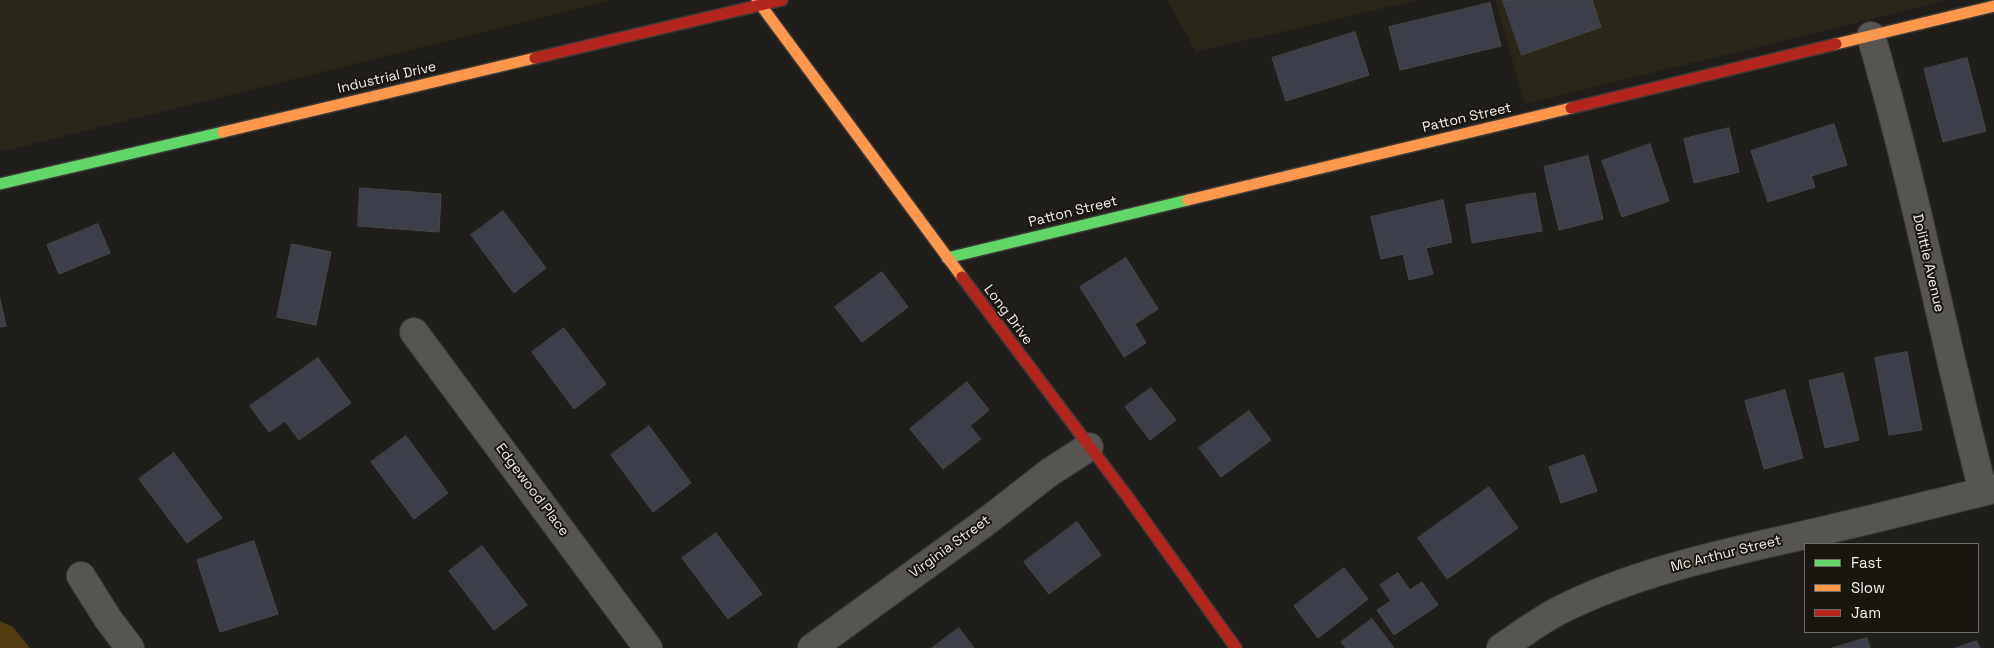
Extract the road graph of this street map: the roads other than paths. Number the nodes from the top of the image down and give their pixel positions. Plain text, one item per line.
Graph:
1 (782, 0) edge
2 (758, 2) edge
3 (1994, 6) edge
4 (1871, 36) junction
5 (0, 184) edge
6 (947, 258) junction
7 (414, 332) dead end
8 (1089, 447) junction
9 (1989, 490) edge
10 (81, 576) dead end
11 (130, 648) edge
12 (648, 648) edge
13 (812, 648) edge
14 (1236, 648) edge
15 (1501, 648) edge

1 - 2 street, Industrial Drive
2 - 5 street, Industrial Drive
2 - 6 street, Long Drive
3 - 4 street, Patton Street
4 - 6 street, Patton Street
4 - 9 street, Dolittle Avenue
6 - 8 street, Long Drive
7 - 12 street, Edgewood Place
8 - 13 street, Virginia Street
8 - 14 street, Long Drive
9 - 15 street, Mc Arthur Street
10 - 11 street

